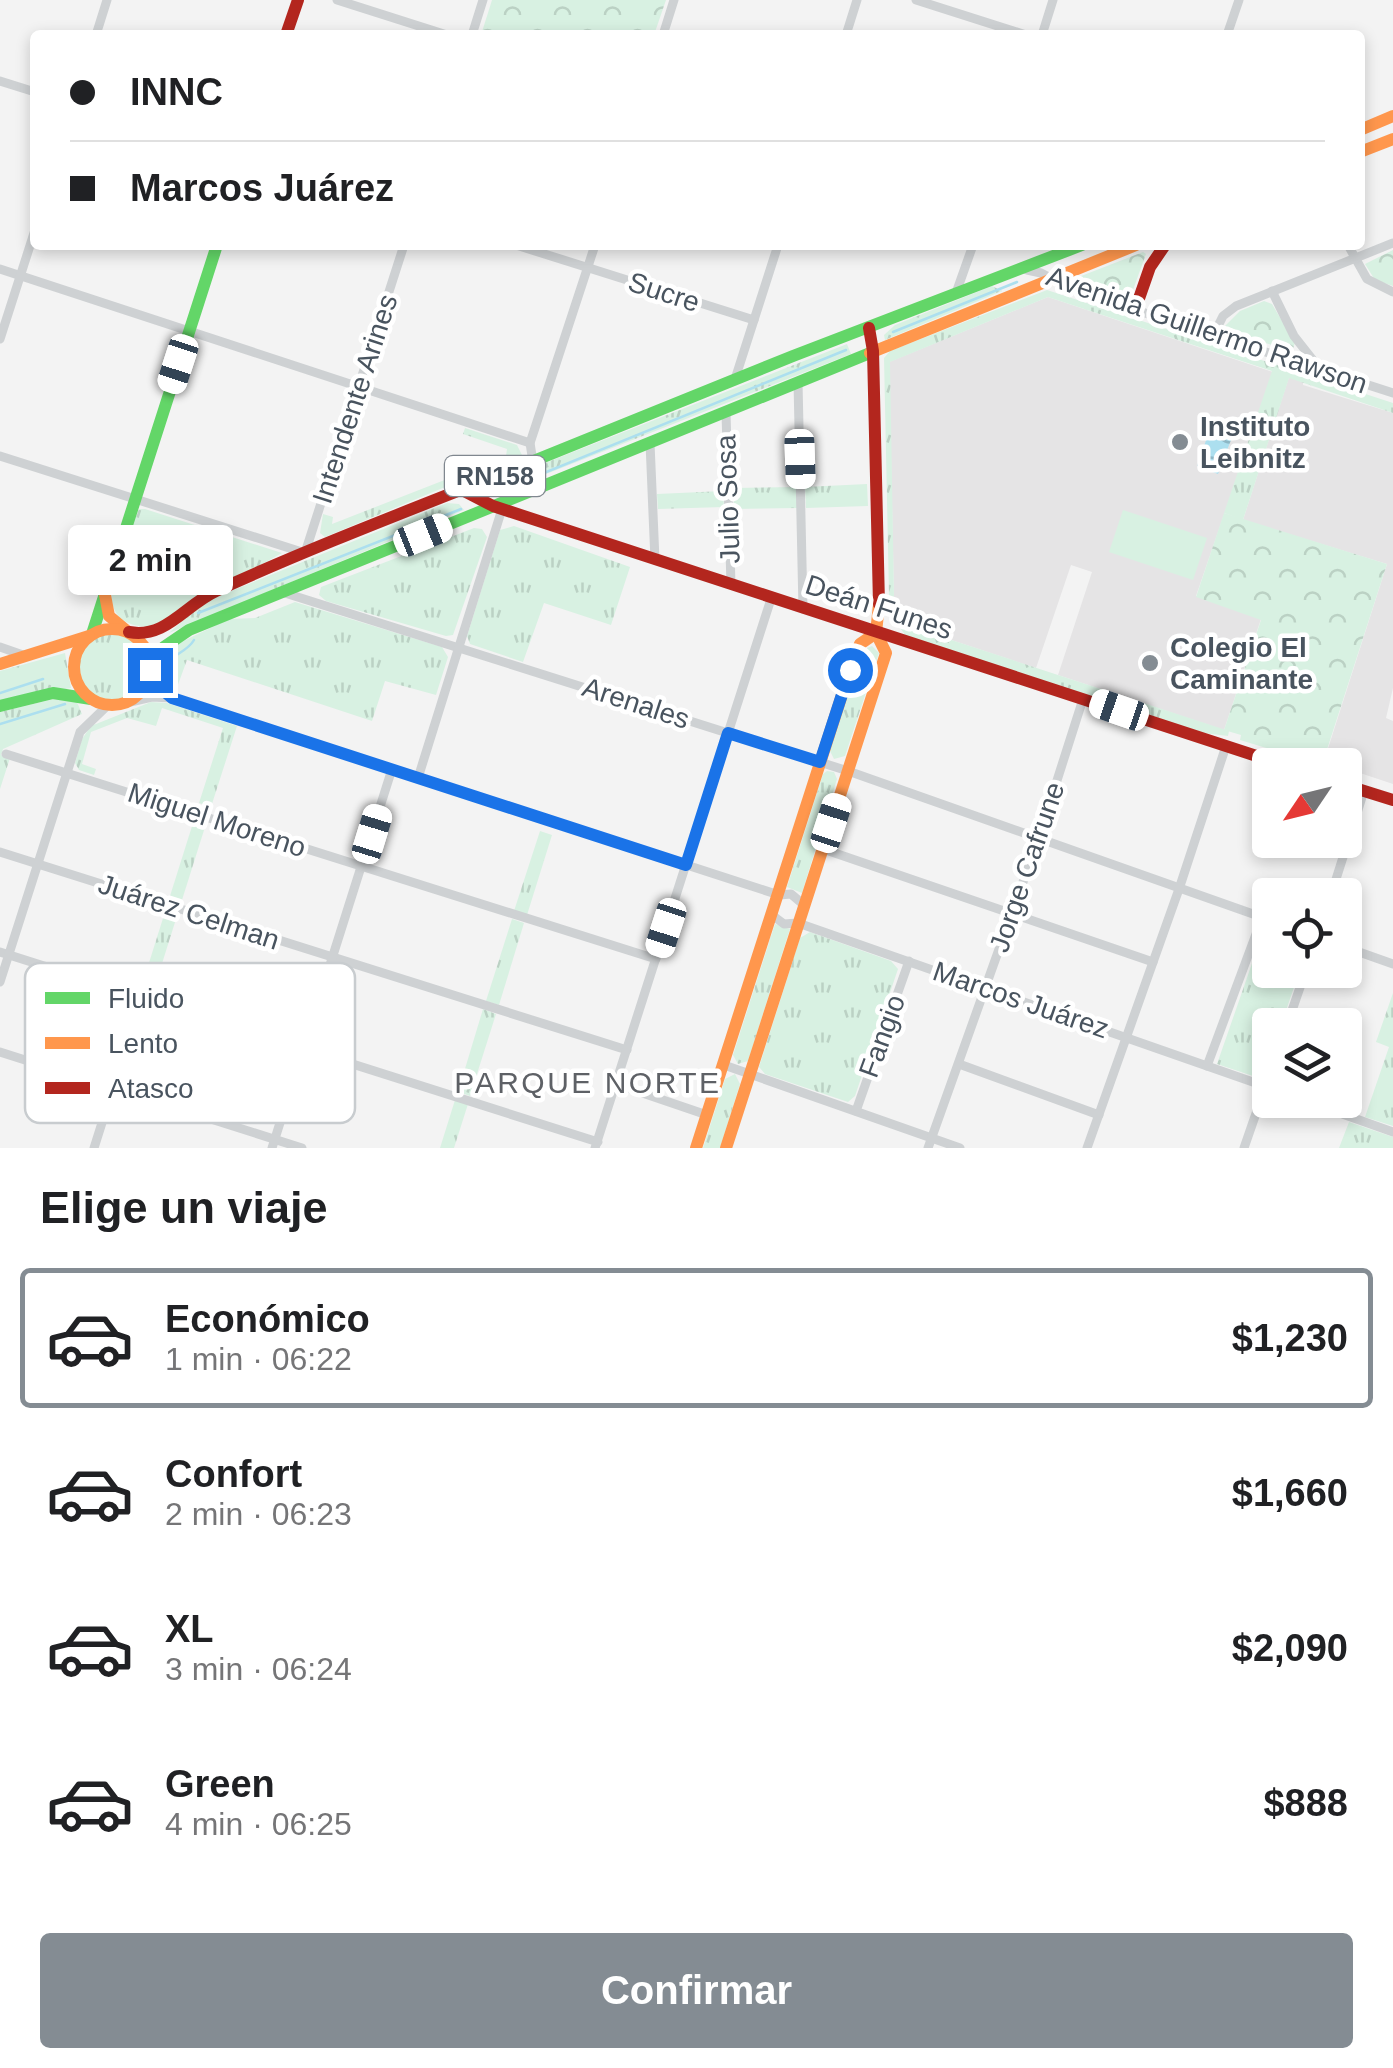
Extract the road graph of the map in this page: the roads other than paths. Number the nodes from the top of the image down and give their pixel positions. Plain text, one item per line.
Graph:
1 (107, 0) edge
2 (298, 0) edge
3 (337, 0) edge
4 (483, 0) edge
5 (674, 0) edge
6 (858, 0) edge
7 (916, 0) edge
8 (1053, 0) edge
9 (1239, 0) edge
10 (98, 30) edge
11 (288, 30) edge
12 (431, 30) edge
13 (474, 30) edge
14 (665, 30) edge
15 (848, 30) edge
16 (1010, 30) edge
17 (1044, 30) edge
18 (1229, 30) edge
19 (0, 80) edge
20 (30, 90) edge
21 (1393, 116) edge
22 (1365, 128) edge
23 (1393, 139) edge
24 (1365, 150) edge
25 (1393, 243) edge
26 (30, 246) edge
27 (215, 250) edge
28 (402, 250) edge
29 (532, 250) edge
30 (593, 250) edge
31 (776, 250) edge
32 (971, 250) edge
33 (1069, 250) edge
34 (1124, 250) edge
35 (1162, 250) edge
36 (1350, 250) edge
37 (1354, 259) junction
38 (588, 268) junction
39 (0, 269) edge
40 (1021, 269) junction
41 (21, 276) junction
42 (1053, 280) junction
43 (1272, 291) junction
44 (1393, 292) edge
45 (955, 295) junction
46 (1135, 310) junction
47 (754, 320) junction
48 (869, 328) junction
49 (190, 331) junction
50 (1214, 336) junction
51 (0, 340) edge
52 (873, 351) junction
53 (1320, 370) junction
54 (734, 381) junction
55 (798, 382) junction
56 (359, 386) junction
57 (1393, 393) edge
58 (726, 412) junction
59 (530, 443) junction
60 (650, 443) junction
61 (0, 456) edge
62 (533, 462) junction
63 (462, 490) junction
64 (134, 499) junction
65 (497, 508) junction
66 (305, 553) junction
67 (656, 560) junction
68 (731, 585) junction
69 (282, 592) junction
70 (105, 593) junction
71 (771, 598) junction
72 (804, 609) junction
73 (128, 632) junction
74 (876, 633) junction
75 (91, 635) junction
76 (458, 646) junction
77 (0, 647) edge
78 (25, 656) junction
79 (0, 664) edge
80 (150, 669) junction
81 (172, 698) junction
82 (1083, 698) junction
83 (92, 699) junction
84 (126, 702) junction
85 (108, 705) junction
86 (0, 706) edge
87 (728, 733) junction
88 (1226, 746) junction
89 (6, 754) dead end
90 (1252, 755) edge
91 (820, 762) junction
92 (392, 770) junction
93 (848, 771) junction
94 (67, 773) junction
95 (418, 778) junction
96 (1364, 790) joint
97 (1393, 800) edge
98 (1038, 840) junction
99 (823, 849) junction
100 (0, 852) edge
101 (38, 864) junction
102 (686, 865) junction
103 (362, 866) junction
104 (1336, 878) edge
105 (1179, 889) junction
106 (779, 895) junction
107 (804, 905) junction
108 (1012, 914) junction
109 (1252, 914) edge
110 (772, 915) junction
111 (798, 923) junction
112 (5, 953) edge
113 (1362, 953) edge
114 (1252, 954) edge
115 (332, 958) junction
116 (656, 960) junction
117 (909, 961) junction
118 (1153, 962) junction
119 (36, 963) edge
120 (330, 963) edge
121 (348, 963) edge
122 (1393, 964) edge
123 (355, 965) edge
124 (0, 982) edge
125 (986, 989) junction
126 (1127, 1036) junction
127 (627, 1050) junction
128 (0, 1052) edge
129 (25, 1060) edge
130 (959, 1064) junction
131 (355, 1065) edge
132 (724, 1065) junction
133 (1207, 1066) junction
134 (749, 1073) junction
135 (1252, 1081) edge
136 (616, 1084) junction
137 (856, 1110) junction
138 (1098, 1114) junction
139 (707, 1115) junction
140 (1256, 1118) edge
141 (1354, 1118) edge
142 (102, 1123) edge
143 (214, 1123) edge
144 (1393, 1132) edge
145 (930, 1143) edge
146 (274, 1144) edge
147 (596, 1145) edge
148 (94, 1148) edge
149 (302, 1148) edge
150 (696, 1148) edge
151 (726, 1148) edge
152 (960, 1148) edge
153 (1087, 1148) edge
154 (1244, 1148) edge

1 - 10 street
2 - 11 main road
3 - 12 street
4 - 13 street
5 - 14 street
6 - 15 street
7 - 16 street
8 - 17 street
9 - 18 street
19 - 20 street
21 - 22 main road
23 - 24 main road
25 - 37 street
26 - 41 street
27 - 49 main road
28 - 56 street, Intendente Arines
29 - 38 street, Sucre
30 - 38 street
31 - 47 street
32 - 45 street
33 - 40 main road, RN158
34 - 42 main road, RN158
35 - 46 main road
36 - 37 street
37 - 43 street
37 - 44 street
38 - 47 street, Sucre
38 - 59 street
39 - 41 street
40 - 42 street, Avenida Guillermo Rawson
40 - 45 main road, RN158
41 - 49 street
41 - 51 street
42 - 46 street, Avenida Guillermo Rawson
42 - 52 main road, RN158
43 - 50 street
43 - 53 street
45 - 48 main road, RN158
46 - 50 street, Avenida Guillermo Rawson
47 - 54 street
48 - 52 main road
48 - 54 main road, RN158
49 - 56 street
49 - 64 main road
50 - 53 street, Avenida Guillermo Rawson
52 - 55 main road, RN158
52 - 74 main road
53 - 57 street, Avenida Guillermo Rawson
54 - 62 main road, RN158
55 - 58 main road, RN158
55 - 72 street
56 - 59 street
56 - 66 street, Intendente Arines
58 - 60 main road, RN158
58 - 68 street, Julio Sosa
59 - 62 street
60 - 65 main road, RN158
60 - 67 street
61 - 64 street
62 - 63 main road, RN158
63 - 65 main road, Deán Funes
63 - 66 main road, RN158
64 - 66 street
64 - 70 main road
65 - 67 main road, Deán Funes
65 - 69 main road, RN158
65 - 76 street
66 - 73 main road, RN158
67 - 68 main road, Deán Funes
68 - 71 main road, Deán Funes
69 - 76 street, Arenales
69 - 80 main road, RN158
70 - 73 main road
70 - 75 main road
71 - 72 main road, Deán Funes
71 - 87 street
72 - 74 main road, Deán Funes
73 - 75 main road, RN158
73 - 80 main road
74 - 82 main road, Deán Funes
74 - 91 main road
74 - 93 main road
75 - 78 main road, RN158
75 - 83 main road
76 - 87 street, Arenales
76 - 95 street
77 - 78 street
78 - 79 main road, RN158
80 - 81 street
80 - 84 main road, RN158
81 - 84 street
81 - 92 street
82 - 88 main road, Deán Funes
82 - 98 street, Jorge Cafrune
83 - 85 main road
83 - 86 main road
84 - 85 main road
85 - 94 street
87 - 91 street, Arenales
87 - 102 street
88 - 90 main road, Deán Funes
88 - 105 street
89 - 94 street, Miguel Moreno
91 - 93 street, Arenales
91 - 106 main road
92 - 95 street
92 - 103 street
93 - 98 street, Arenales
93 - 99 main road
94 - 101 street
94 - 103 street, Miguel Moreno
95 - 102 street
96 - 97 main road
96 - 104 street
98 - 105 street, Arenales
98 - 108 street, Jorge Cafrune
99 - 107 main road
99 - 108 street
100 - 101 street, Juárez Celman
101 - 112 street
101 - 115 street, Juárez Celman
102 - 106 street
102 - 116 street
103 - 115 street
103 - 116 street, Miguel Moreno
105 - 109 street, Arenales
105 - 118 street
106 - 107 street
106 - 110 main road
107 - 111 main road
108 - 118 street
108 - 125 street, Jorge Cafrune
110 - 111 street, Marcos Juárez
110 - 132 main road
111 - 117 street, Marcos Juárez
111 - 134 main road
112 - 119 street
112 - 124 street
113 - 122 street
114 - 133 street
115 - 120 street
115 - 121 street, Juárez Celman
116 - 127 street
117 - 125 street, Marcos Juárez
117 - 137 street, Fangio
118 - 126 street
123 - 127 street, Juárez Celman
125 - 126 street, Marcos Juárez
125 - 130 street, Jorge Cafrune
126 - 133 street, Marcos Juárez
126 - 138 street
127 - 136 street
128 - 129 street
130 - 138 street
130 - 145 street, Jorge Cafrune
131 - 147 street
132 - 134 street
132 - 139 main road
133 - 135 street, Marcos Juárez
134 - 137 street
134 - 151 main road
136 - 139 street
136 - 147 street
137 - 145 street
138 - 153 street
139 - 150 main road
140 - 154 street
141 - 144 street
142 - 148 street
143 - 146 street
145 - 152 street
146 - 149 street

